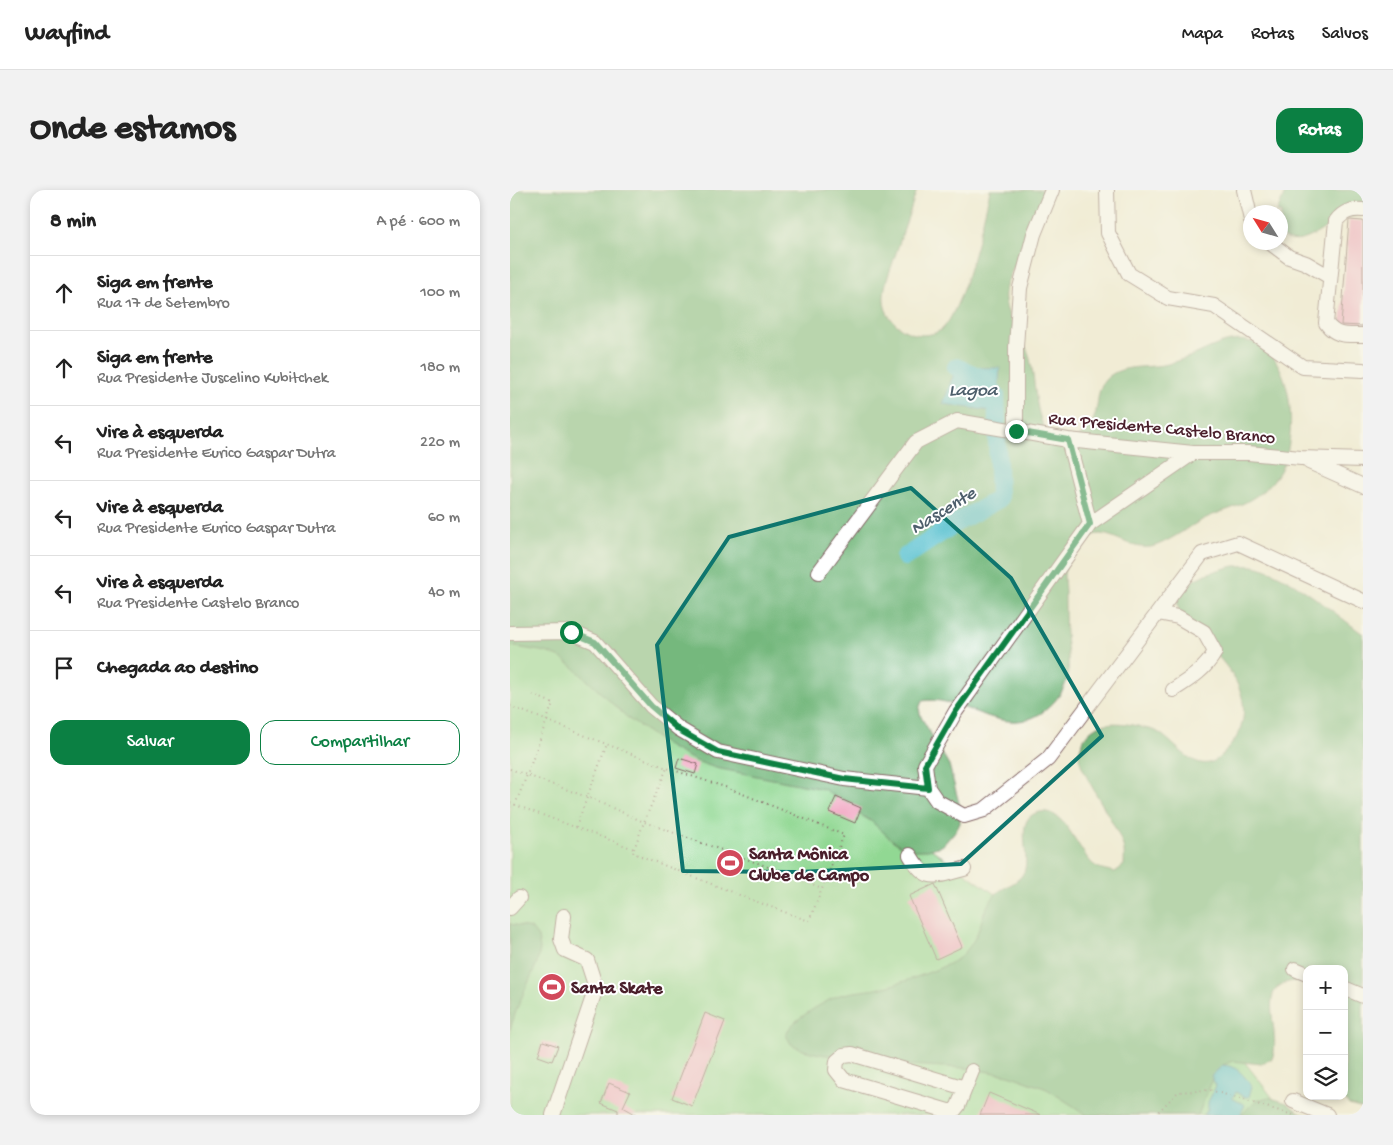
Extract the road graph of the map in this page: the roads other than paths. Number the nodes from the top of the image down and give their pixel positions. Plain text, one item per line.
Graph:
1 (1052, 190) edge
2 (1106, 190) edge
3 (1244, 190) edge
4 (1247, 205) edge
5 (1363, 210) edge
6 (1280, 250) edge
7 (1330, 278) junction
8 (1363, 335) edge
9 (1363, 370) edge
10 (1016, 431) junction
11 (1068, 440) junction
12 (1193, 453) junction
13 (1301, 458) junction
14 (1363, 460) edge
15 (1363, 486) edge
16 (1090, 524) junction
17 (819, 572) dead end
18 (1363, 602) edge
19 (1158, 613) junction
20 (510, 634) edge
21 (1173, 690) dead end
22 (928, 788) junction
23 (910, 855) dead end
24 (964, 869) dead end
25 (564, 916) dead end
26 (1348, 990) edge
27 (1363, 996) edge
28 (972, 1071) dead end
29 (965, 1088) junction
30 (1293, 1108) edge
31 (553, 1115) edge
32 (1327, 1115) edge

1 - 10 street
2 - 9 street
3 - 4 street
5 - 7 street
6 - 7 street
7 - 8 street
10 - 11 street, Rua Presidente Castelo Branco
10 - 17 street, Rua Presidente Castelo Branco
11 - 12 street, Rua Presidente Castelo Branco
11 - 16 street
12 - 13 street, Rua Presidente Castelo Branco
12 - 16 street
13 - 14 street, Rua Presidente Castelo Branco
13 - 15 street
16 - 22 street
18 - 19 street
19 - 21 street
19 - 22 street
20 - 22 street
23 - 24 street
25 - 31 street
26 - 27 street
28 - 29 street
29 - 29 street
30 - 32 street

